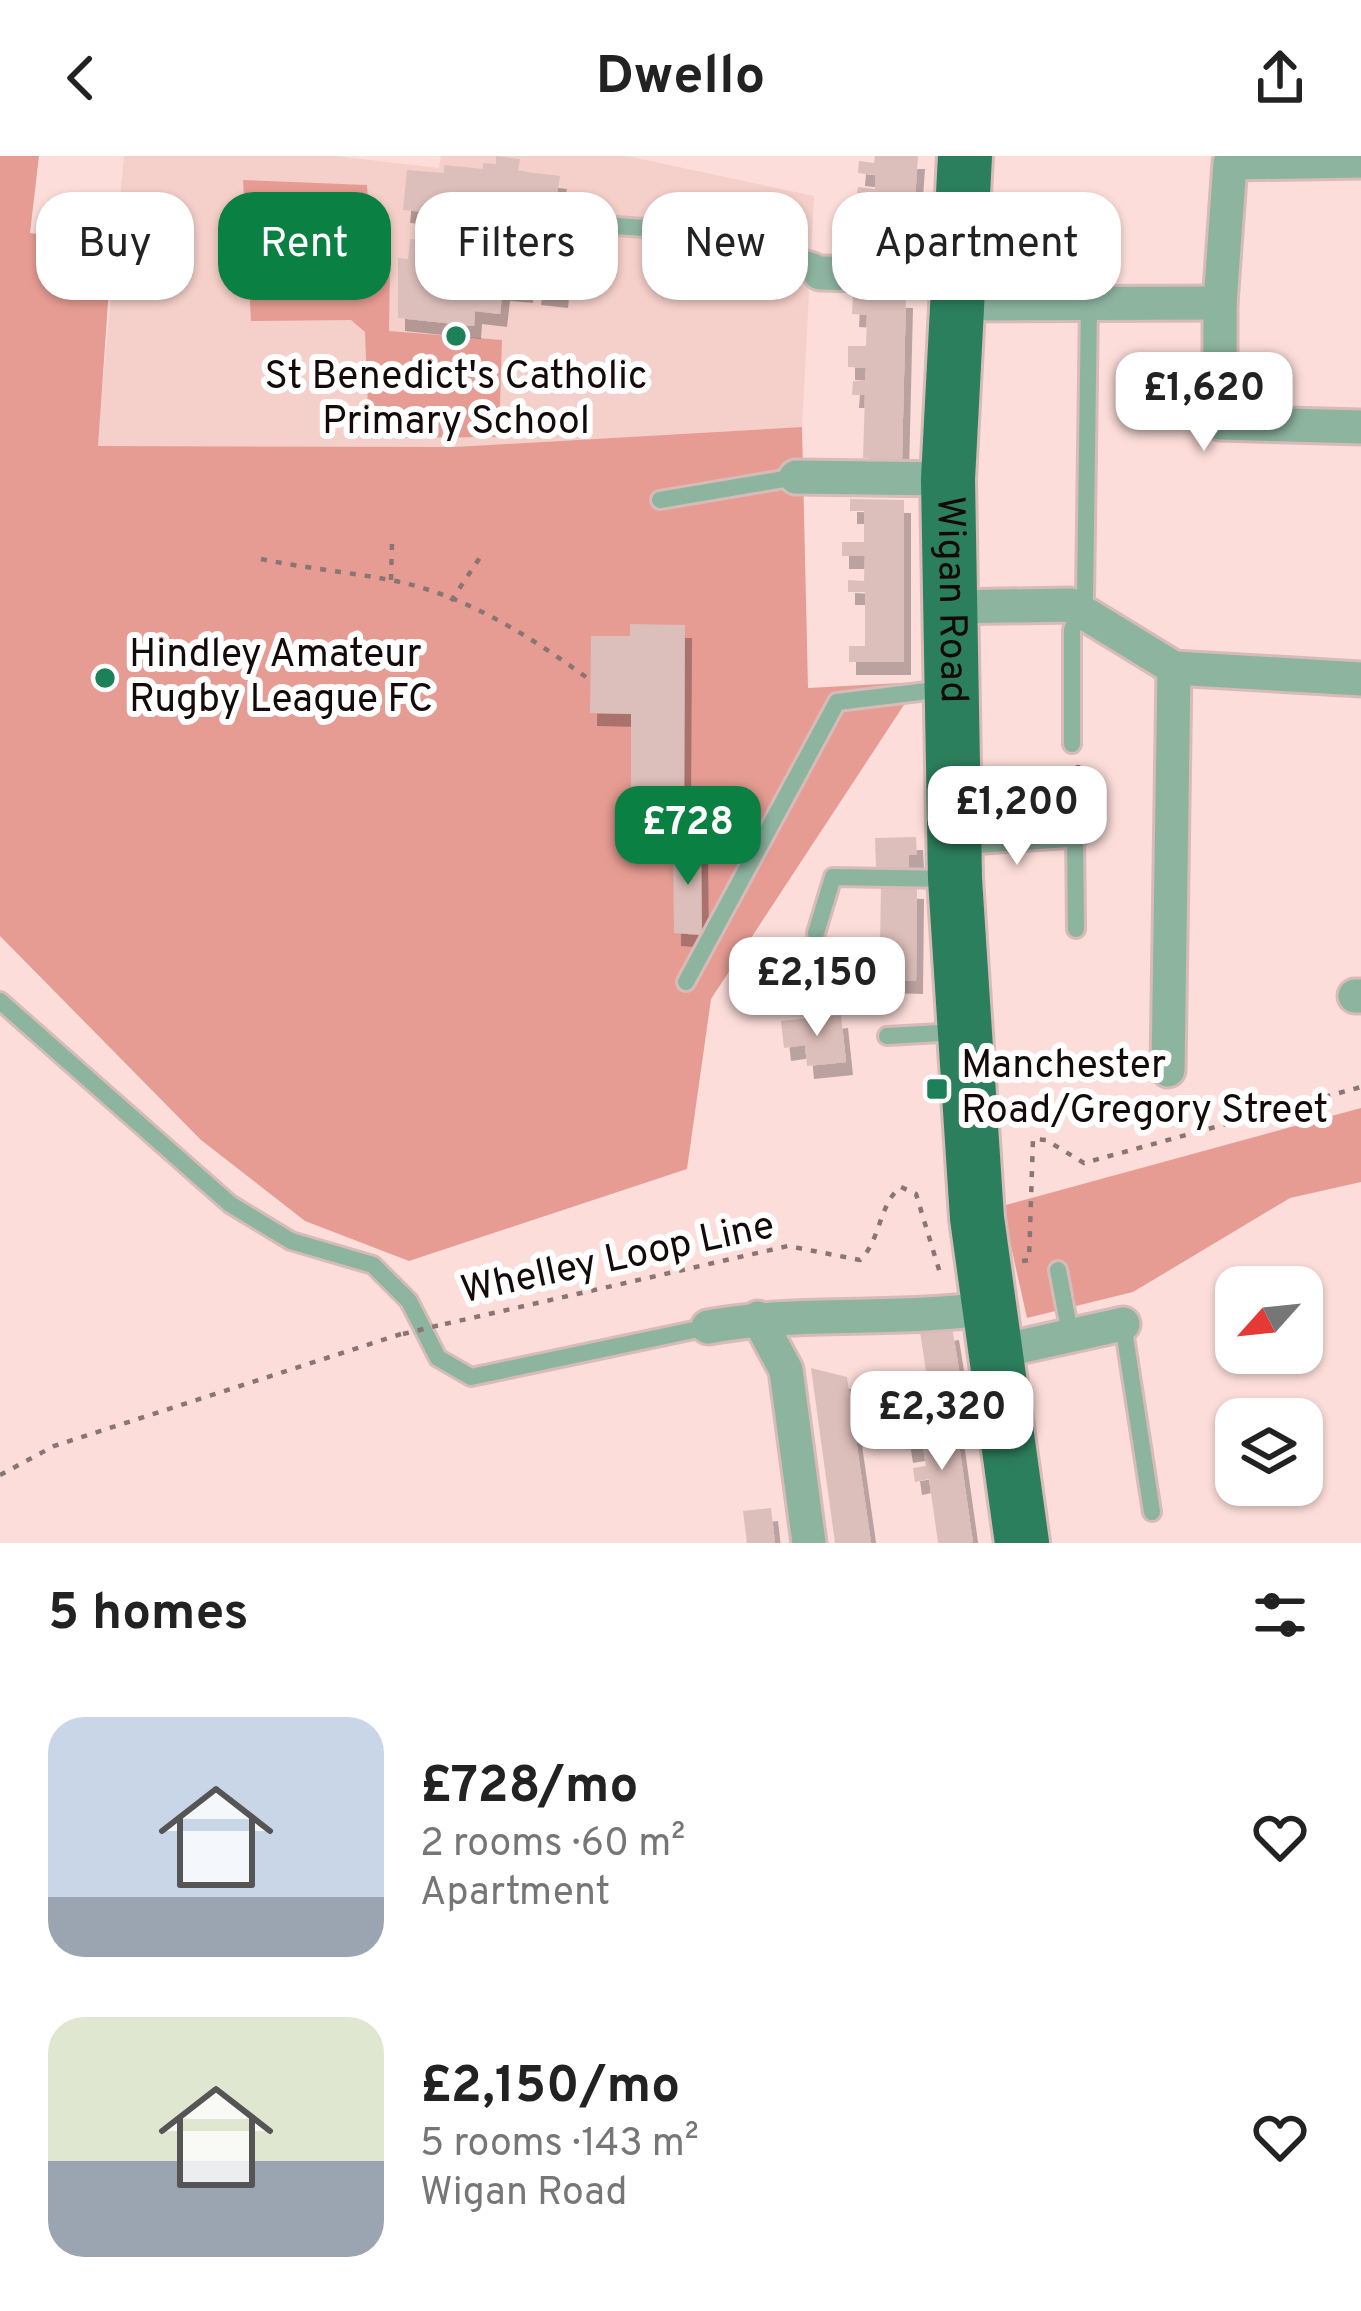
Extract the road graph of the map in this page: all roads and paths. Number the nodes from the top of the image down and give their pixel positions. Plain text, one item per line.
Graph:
1 (965, 156) edge
2 (1361, 160) edge
3 (962, 192) edge
4 (618, 226) edge
5 (820, 273) joint
6 (832, 275) edge
7 (955, 300) edge
8 (1051, 300) edge
9 (1220, 303) junction
10 (1089, 304) junction
11 (1361, 427) edge
12 (796, 477) joint
13 (948, 479) junction
14 (660, 500) dead end
15 (392, 543) dead end
16 (483, 553) dead end
17 (261, 559) dead end
18 (391, 580) junction
19 (452, 601) junction
20 (946, 607) junction
21 (1080, 608) junction
22 (1174, 668) junction
23 (1361, 679) edge
24 (590, 680) dead end
25 (951, 688) junction
26 (1072, 744) joint
27 (1075, 830) junction
28 (954, 858) junction
29 (1076, 929) dead end
30 (816, 933) dead end
31 (686, 982) dead end
32 (0, 1001) edge
33 (961, 1032) junction
34 (887, 1036) dead end
35 (1163, 1071) dead end
36 (1361, 1087) edge
37 (1025, 1228) dead end
38 (932, 1245) dead end
39 (1058, 1270) dead end
40 (758, 1318) junction
41 (1123, 1324) joint
42 (708, 1327) joint
43 (992, 1330) junction
44 (1070, 1333) junction
45 (0, 1475) edge
46 (1152, 1512) dead end
47 (809, 1543) edge
48 (1022, 1543) edge

1 - 3 highway, Wigan Road
2 - 9 street
4 - 5 lane
5 - 6 street
7 - 13 highway, Wigan Road
8 - 10 street
9 - 10 street
9 - 11 street
10 - 21 lane
12 - 13 street
12 - 14 lane
13 - 20 highway, Wigan Road
15 - 18 path
16 - 19 path
17 - 18 path
18 - 19 path
19 - 24 path
20 - 21 street
20 - 25 highway, Wigan Road
21 - 22 street
21 - 26 lane
22 - 23 street
22 - 35 street
25 - 28 highway, Wigan Road
25 - 31 lane
26 - 27 path
27 - 28 street
27 - 29 lane
28 - 30 lane
28 - 33 highway, Wigan Road
32 - 42 lane
33 - 34 lane
33 - 43 highway, Wigan Road
36 - 37 path
38 - 45 path, Whelley Loop Line, bridge
39 - 44 lane
40 - 42 street
40 - 43 street
40 - 47 street
41 - 44 street
41 - 46 lane
43 - 44 street
43 - 48 highway, Wigan Road

